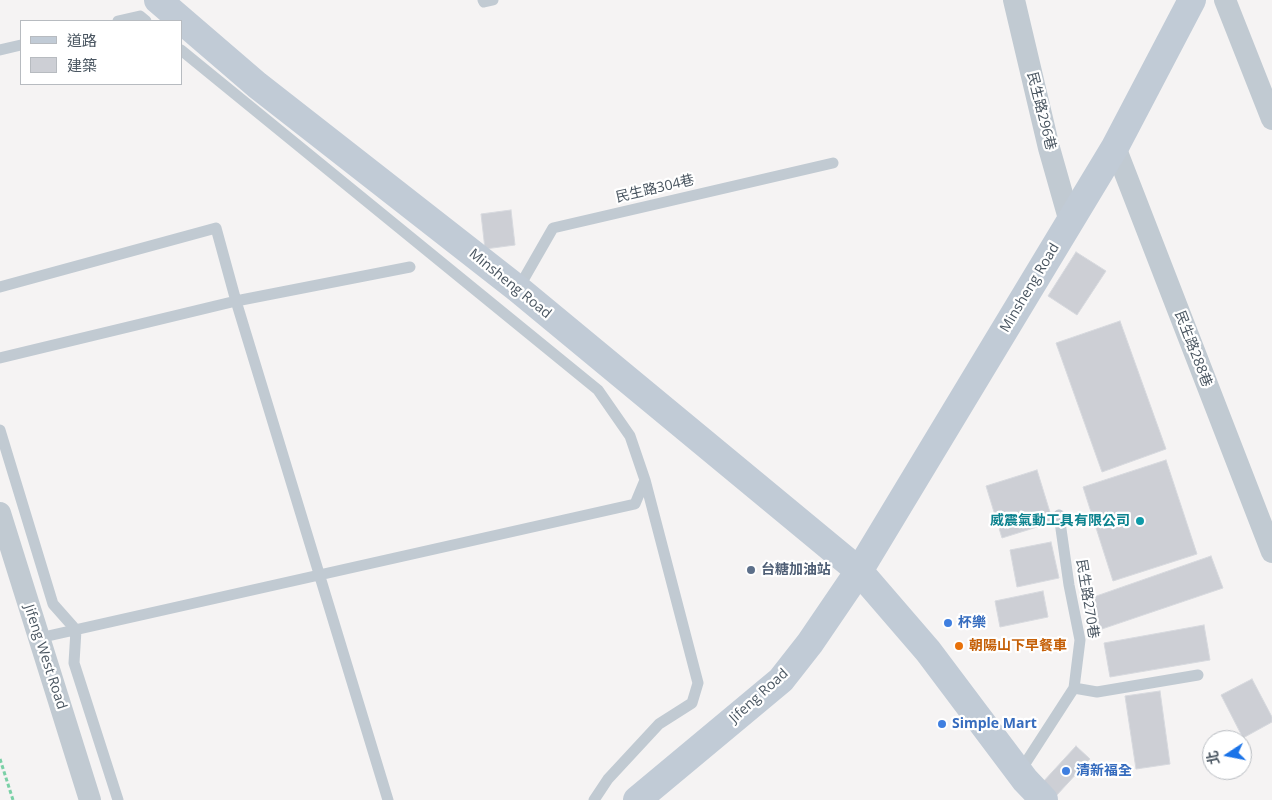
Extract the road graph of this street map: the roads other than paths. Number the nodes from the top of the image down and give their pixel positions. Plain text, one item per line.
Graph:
1 (158, 0) edge
2 (483, 0) edge
3 (493, 0) edge
4 (1014, 0) edge
5 (1192, 0) edge
6 (1225, 0) edge
7 (122, 20) edge
8 (145, 20) edge
9 (181, 20) edge
10 (182, 21) edge
11 (20, 45) edge
12 (0, 50) edge
13 (182, 51) edge
14 (1272, 119) edge
15 (1115, 147) junction
16 (834, 163) dead end
17 (1070, 222) junction
18 (410, 267) dead end
19 (0, 287) edge
20 (518, 289) junction
21 (236, 301) junction
22 (0, 358) edge
23 (0, 430) edge
24 (645, 480) junction
25 (0, 514) edge
26 (1059, 516) dead end
27 (1272, 552) edge
28 (859, 571) junction
29 (320, 575) junction
30 (76, 630) junction
31 (39, 638) junction
32 (1198, 676) dead end
33 (1074, 688) junction
34 (1019, 773) junction
35 (90, 800) edge
36 (118, 800) edge
37 (388, 800) edge
38 (594, 800) edge
39 (637, 800) edge
40 (1044, 800) edge

1 - 9 street, Minsheng Road
2 - 3 lane
4 - 17 street, 民生路296巷
5 - 15 street, Minsheng Road
6 - 14 street
7 - 8 lane
10 - 20 street, Minsheng Road
11 - 12 lane
13 - 24 lane
15 - 17 street, Minsheng Road
15 - 27 street, 民生路288巷
16 - 20 lane, 民生路304巷
17 - 28 street, Minsheng Road
18 - 21 lane
19 - 21 lane
20 - 28 street, Minsheng Road
21 - 22 lane
21 - 29 lane
23 - 30 lane
24 - 29 lane
24 - 38 lane
25 - 31 street, Jifeng West Road
26 - 33 lane, 民生路270巷
28 - 34 street, Minsheng Road
28 - 39 street, Jifeng Road
29 - 30 lane
29 - 37 lane
30 - 31 lane
30 - 36 lane
31 - 35 street, Jifeng West Road
32 - 33 lane
33 - 34 lane, 民生路270巷
34 - 40 street, Minsheng Road

